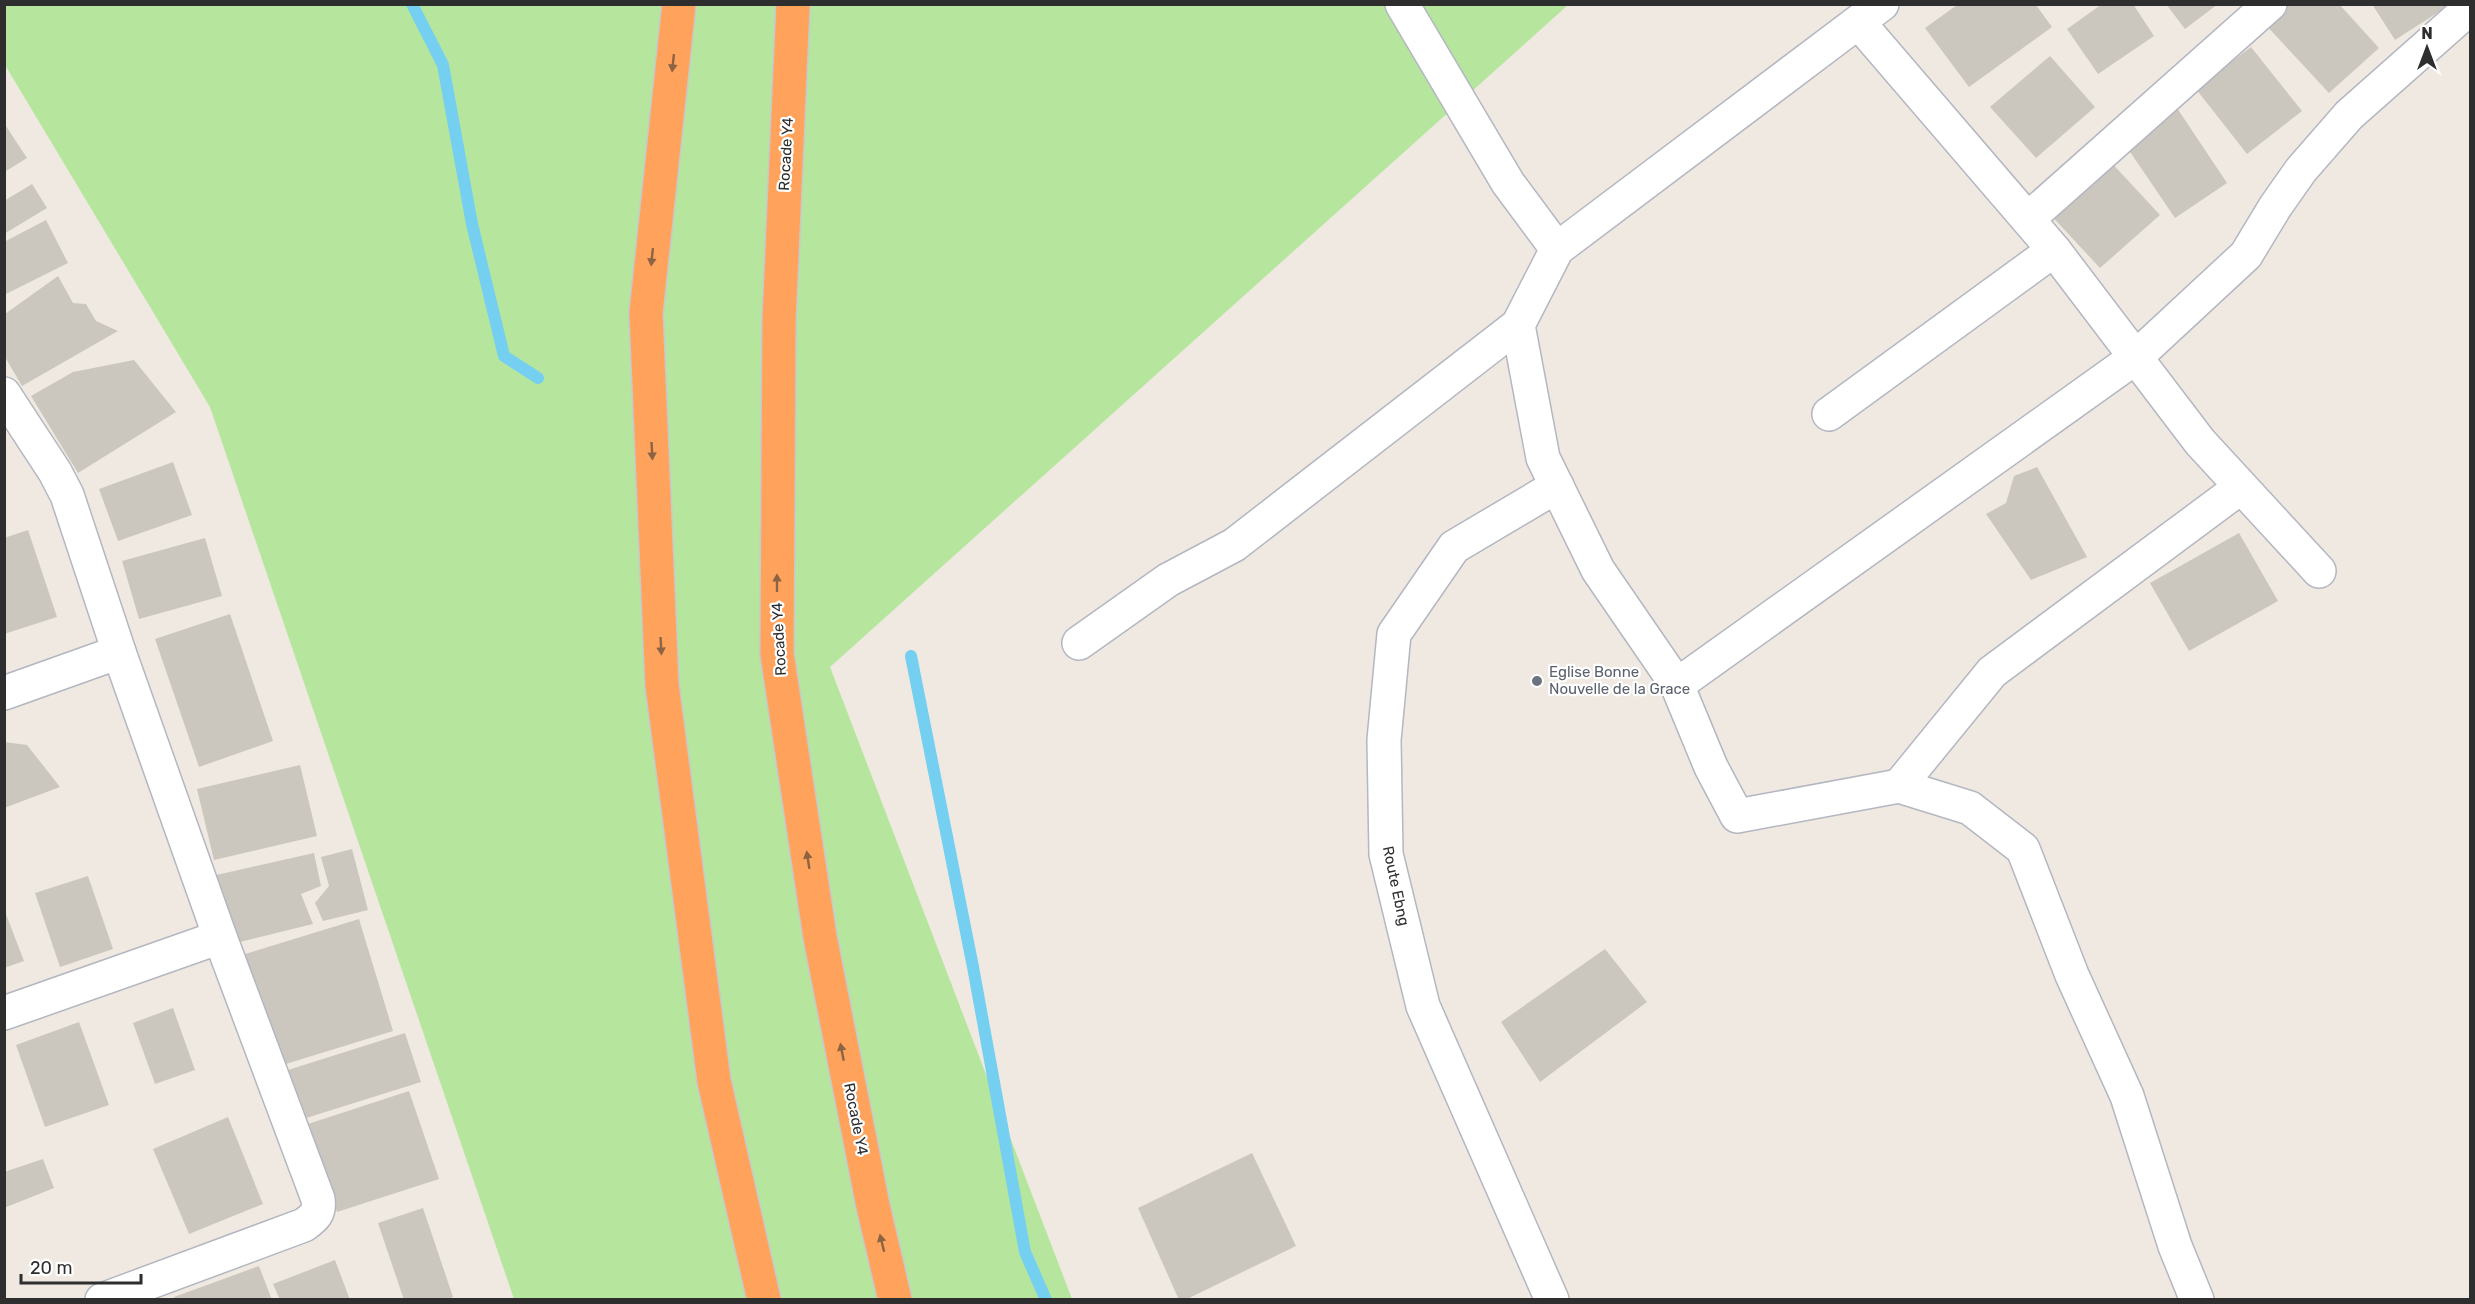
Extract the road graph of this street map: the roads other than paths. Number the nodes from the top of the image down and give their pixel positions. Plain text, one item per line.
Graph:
1 (679, 4) edge
2 (793, 4) edge
3 (1402, 4) edge
4 (2270, 4) edge
5 (2470, 8) edge
6 (1870, 14) edge
7 (2028, 219) junction
8 (1557, 249) junction
9 (2054, 250) junction
10 (1518, 325) junction
11 (2136, 357) junction
12 (4, 394) edge
13 (1828, 414) dead end
14 (1557, 486) junction
15 (2241, 487) junction
16 (2319, 570) dead end
17 (1079, 643) dead end
18 (119, 652) junction
19 (1677, 686) junction
20 (4, 693) edge
21 (1899, 786) junction
22 (220, 937) junction
23 (4, 1013) edge
24 (150, 1291) edge
25 (102, 1299) edge
26 (764, 1299) edge
27 (895, 1299) edge
28 (1552, 1299) edge
29 (2197, 1299) edge

1 -> 26 highway
27 -> 2 highway, Rocade Y4
3 - 8 street
4 - 7 street
5 - 11 street
6 - 7 street
6 - 8 street
7 - 9 street
8 - 10 street
9 - 11 street
9 - 13 street
10 - 14 street
10 - 17 street
11 - 15 street
11 - 19 street
12 - 18 street
14 - 19 street
14 - 28 street, Route Ebng
15 - 16 street
15 - 21 street
18 - 20 street
18 - 22 street
19 - 21 street
21 - 29 street
22 - 23 street
22 - 24 street
24 - 25 street

